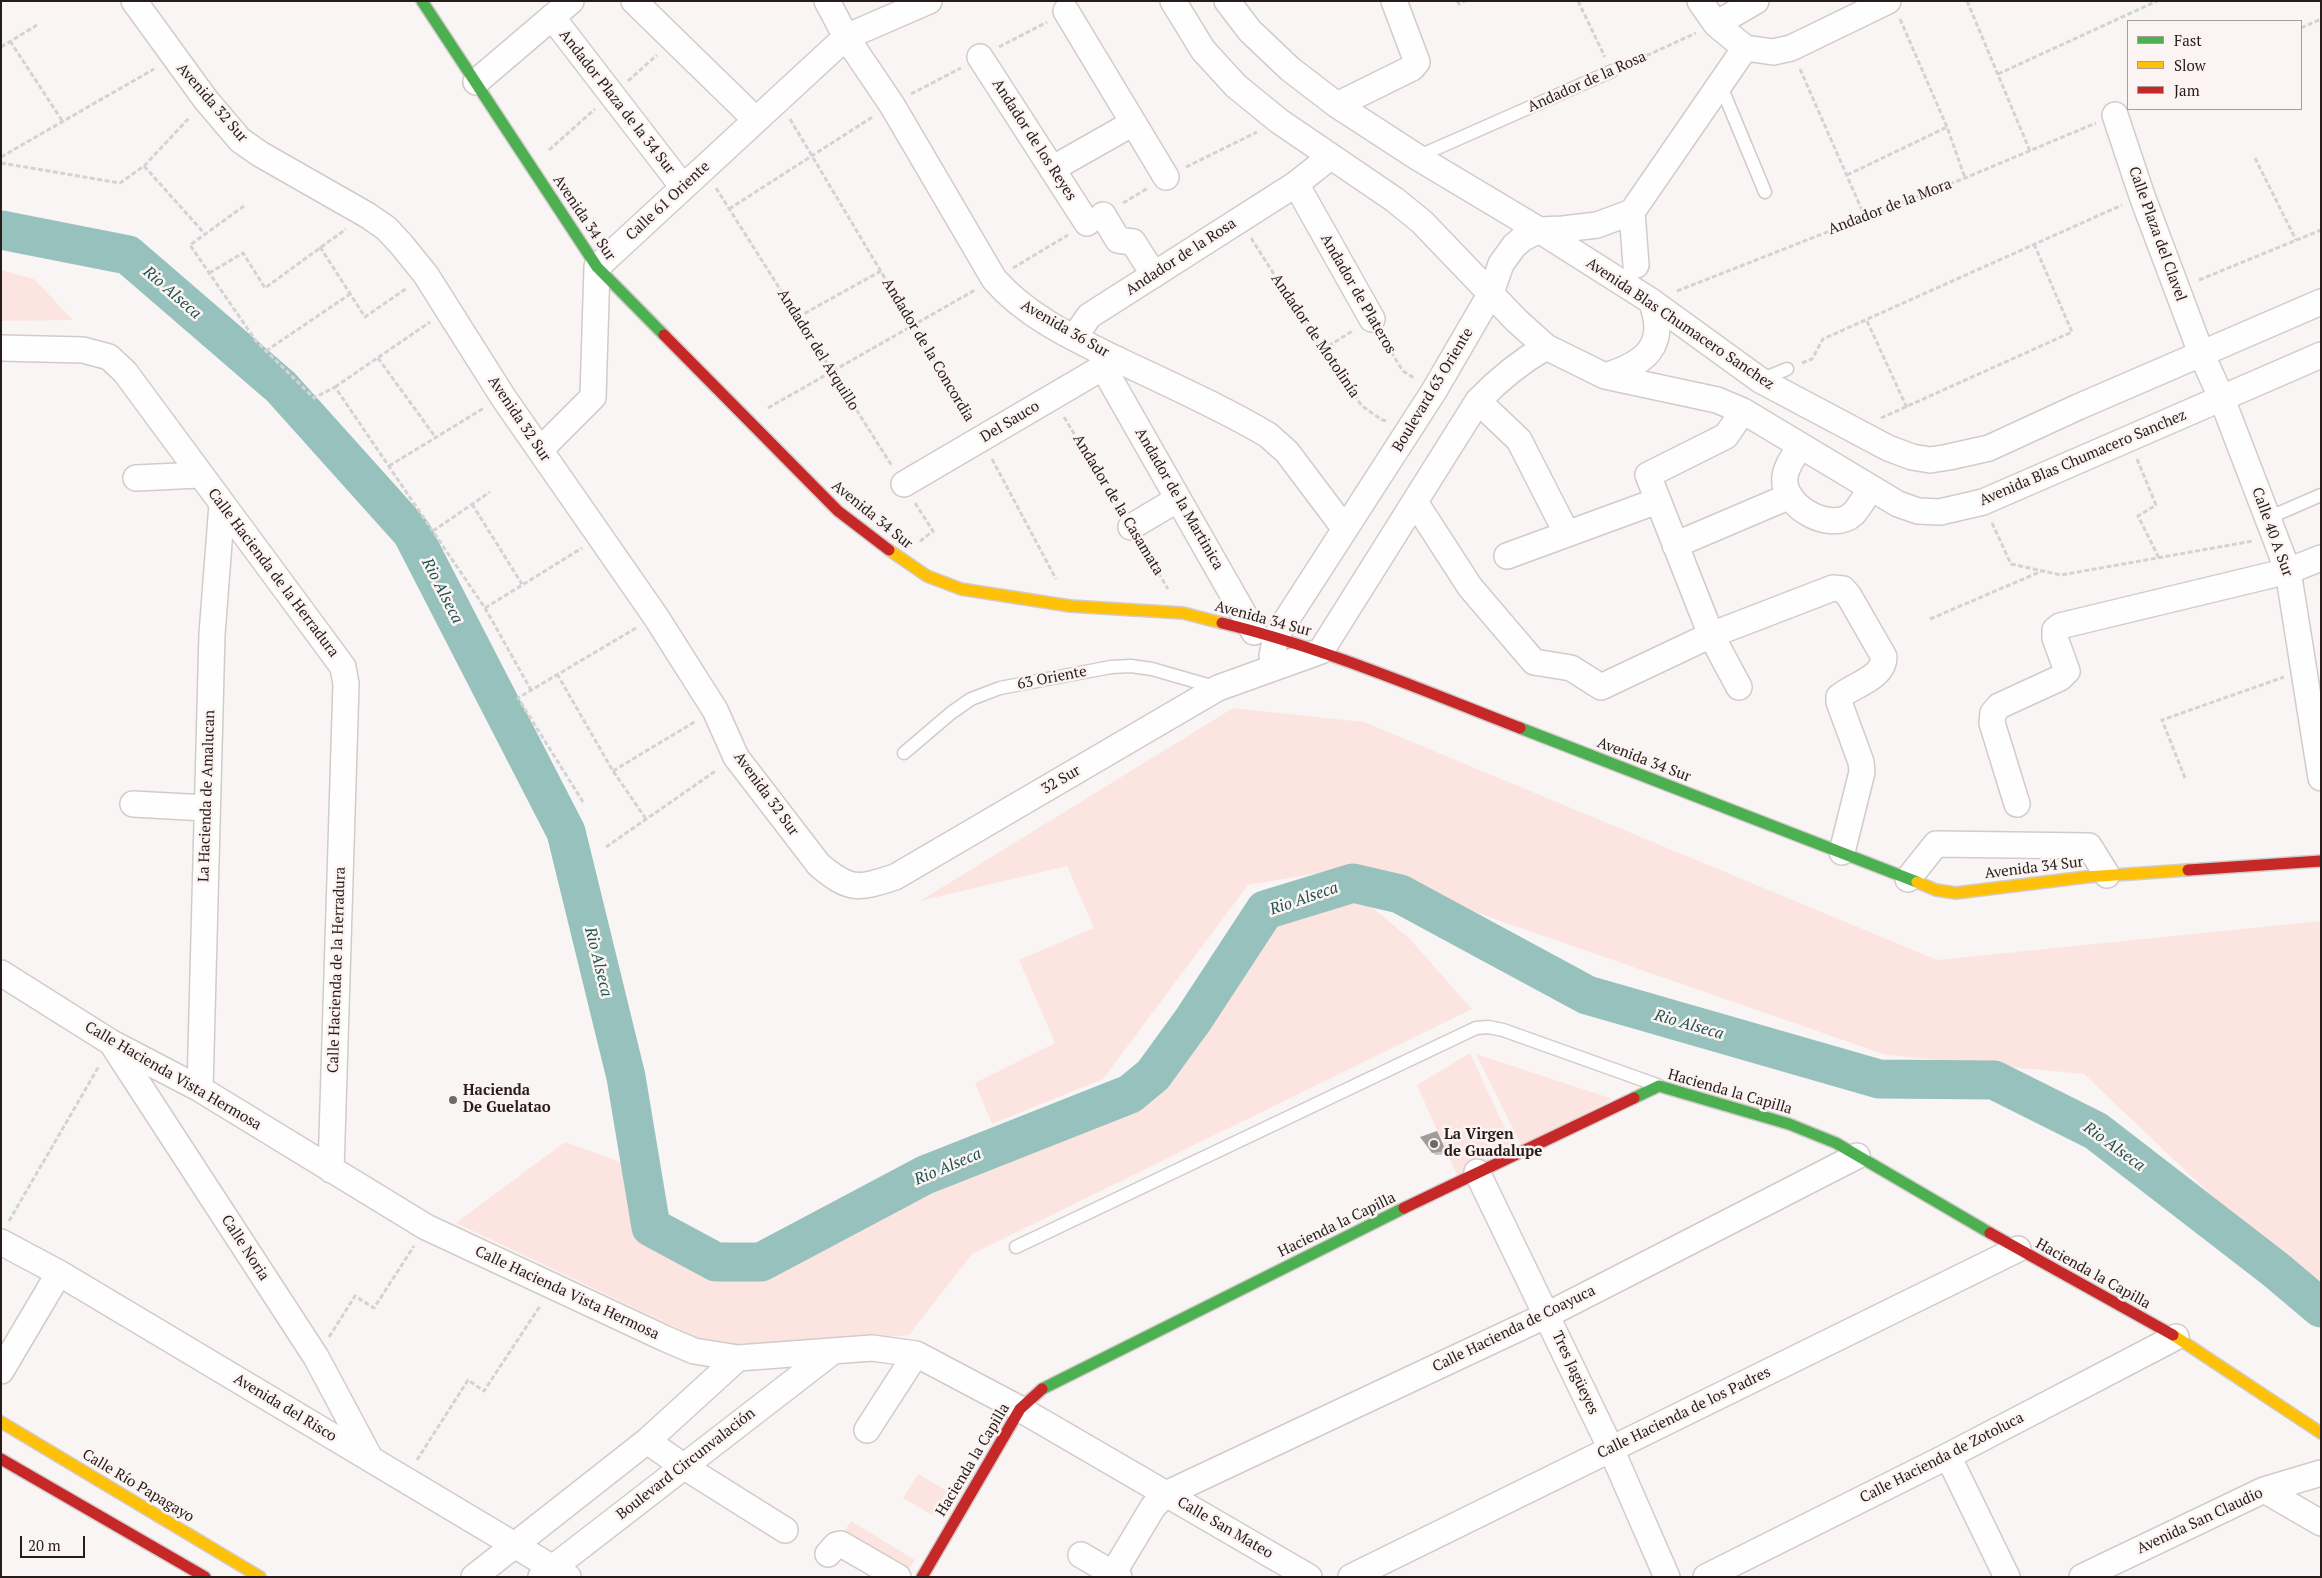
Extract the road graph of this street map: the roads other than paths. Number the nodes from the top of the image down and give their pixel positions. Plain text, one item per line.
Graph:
1 (134, 1) edge
2 (422, 1) edge
3 (571, 1) edge
4 (634, 1) edge
5 (827, 1) edge
6 (929, 1) edge
7 (1172, 1) edge
8 (1227, 1) edge
9 (1394, 1) edge
10 (1700, 1) edge
11 (1756, 1) edge
12 (1892, 6) edge
13 (1066, 12) dead end
14 (552, 17) junction
15 (1716, 24) junction
16 (846, 37) junction
17 (1745, 48) junction
18 (980, 57) dead end
19 (1612, 71) road end
20 (476, 82) junction
21 (1720, 84) junction
22 (1337, 105) junction
23 (2116, 115) road end
24 (756, 120) junction
25 (1133, 123) junction
26 (1330, 157) junction
27 (1417, 157) junction
28 (1052, 169) junction
29 (1166, 178) dead end
30 (1296, 184) junction
31 (683, 187) junction
32 (1764, 192) dead end
33 (1632, 212) junction
34 (1539, 230) junction
35 (1636, 265) dead end
36 (597, 267) junction
37 (1154, 275) junction
38 (1491, 292) junction
39 (1650, 301) junction
40 (2321, 302) edge
41 (1372, 320) road end
42 (1074, 338) junction
43 (1546, 346) junction
44 (1, 348) edge
45 (2200, 353) junction
46 (2321, 355) edge
47 (1110, 363) junction
48 (1787, 369) road end
49 (1605, 376) junction
50 (1760, 380) junction
51 (2222, 399) junction
52 (1478, 401) junction
53 (1743, 411) junction
54 (1800, 446) junction
55 (540, 450) junction
56 (199, 475) junction
57 (136, 478) dead end
58 (904, 484) road end
59 (1871, 488) junction
60 (2321, 495) edge
61 (1790, 496) junction
62 (1178, 499) junction
63 (1657, 501) junction
64 (1415, 502) junction
65 (222, 504) junction
66 (1131, 527) road end
67 (2271, 527) junction
68 (1345, 529) junction
69 (1567, 534) junction
70 (1675, 545) junction
71 (1507, 556) dead end
72 (2321, 558) edge
73 (2288, 571) junction
74 (1265, 634) junction
75 (1711, 635) junction
76 (1321, 651) junction
77 (1268, 669) junction
78 (1739, 687) dead end
79 (1218, 688) junction
80 (904, 753) dead end
81 (2320, 763) edge
82 (133, 804) dead end
83 (2017, 804) dead end
84 (206, 808) junction
85 (1842, 852) junction
86 (2321, 861) edge
87 (2107, 875) junction
88 (1908, 879) junction
89 (853, 887) joint
90 (1, 973) edge
91 (112, 1043) junction
92 (1659, 1086) junction
93 (200, 1088) junction
94 (1857, 1156) junction
95 (331, 1170) junction
96 (1477, 1172) junction
97 (4, 1234) edge
98 (1016, 1247) dead end
99 (2018, 1249) junction
100 (59, 1273) junction
101 (1547, 1315) junction
102 (2176, 1338) junction
103 (832, 1352) junction
104 (916, 1354) junction
105 (738, 1358) junction
106 (1, 1371) edge
107 (1020, 1409) junction
108 (1, 1422) edge
109 (867, 1430) dead end
110 (2321, 1433) edge
111 (647, 1441) junction
112 (1611, 1449) junction
113 (1948, 1456) junction
114 (370, 1458) junction
115 (1, 1459) edge
116 (683, 1466) junction
117 (2321, 1473) edge
118 (2264, 1490) junction
119 (1166, 1494) junction
120 (2321, 1523) edge
121 (785, 1530) dead end
122 (514, 1545) junction
123 (833, 1549) dead end
124 (1081, 1554) dead end
125 (554, 1574) edge
126 (2099, 1574) edge
127 (1115, 1576) edge
128 (205, 1577) edge
129 (260, 1577) edge
130 (474, 1577) edge
131 (898, 1577) edge
132 (922, 1577) edge
133 (1309, 1577) edge
134 (1351, 1577) edge
135 (1667, 1577) edge
136 (1706, 1577) edge
137 (2007, 1577) edge

1 - 55 street, Avenida 32 Sur
2 - 20 street, Avenida 34 Sur
3 - 14 street
4 - 24 street
5 - 16 street, Avenida 36 Sur
6 - 16 street, Calle 61 Oriente
7 - 26 street, Avenida Blas Chumacero Sanchez
8 - 22 street, Avenida Blas Chumacero Sanchez
9 - 22 street
10 - 15 street
11 - 15 street
12 - 17 street
13 - 25 street
14 - 20 street
14 - 31 street, Andador Plaza de la 34 Sur
15 - 17 street
16 - 24 street, Calle 61 Oriente
16 - 42 street, Avenida 36 Sur
17 - 21 street
18 - 28 street, Andador de los Reyes
19 - 27 lane, Andador de la Rosa
20 - 36 street, Avenida 34 Sur
21 - 32 lane
21 - 33 street
22 - 27 street, Avenida Blas Chumacero Sanchez
23 - 45 street, Calle Plaza del Clavel
24 - 31 street, Calle 61 Oriente
25 - 28 street
25 - 29 street
26 - 30 street, Andador de la Rosa
26 - 38 street, Avenida Blas Chumacero Sanchez
27 - 34 street, Avenida Blas Chumacero Sanchez
28 - 37 street, Andador de los Reyes
30 - 37 street, Andador de la Rosa
30 - 41 street, Andador de Plateros
31 - 36 street, Calle 61 Oriente
33 - 34 street
33 - 35 street
34 - 38 street, Boulevard 63 Oriente
34 - 39 street, Avenida Blas Chumacero Sanchez
36 - 55 street
36 - 74 street, Avenida 34 Sur
37 - 42 street, Andador de la Rosa
38 - 43 street, Avenida Blas Chumacero Sanchez
38 - 68 street, Boulevard 63 Oriente
39 - 49 street
39 - 50 street, Avenida Blas Chumacero Sanchez
40 - 45 street, Avenida Blas Chumacero Sanchez
42 - 47 street, Avenida 36 Sur
43 - 49 street, Avenida Blas Chumacero Sanchez
43 - 52 street
44 - 56 street, Calle Hacienda de la Herradura
45 - 50 street, Avenida Blas Chumacero Sanchez
45 - 51 street, Calle 40 A Sur
46 - 51 street, Avenida Blas Chumacero Sanchez
47 - 58 street, Del Sauco
47 - 62 street, Andador de la Martinica
47 - 68 street, Avenida 36 Sur
48 - 50 lane
49 - 53 street, Avenida Blas Chumacero Sanchez
51 - 59 street, Avenida Blas Chumacero Sanchez
51 - 67 street, Calle 40 A Sur
52 - 64 street
52 - 69 street
53 - 54 street, Avenida Blas Chumacero Sanchez
53 - 63 street
54 - 59 street, Avenida Blas Chumacero Sanchez
54 - 61 street
55 - 89 street, Avenida 32 Sur
56 - 57 street
56 - 65 street, Calle Hacienda de la Herradura
59 - 61 street
60 - 67 lane
61 - 70 street
62 - 66 street
62 - 74 street, Andador de la Martinica
63 - 69 street
63 - 70 street
64 - 75 street
64 - 76 street
65 - 84 street, La Hacienda de Amalucan
65 - 95 street, Calle Hacienda de la Herradura
67 - 73 street, Calle 40 A Sur
68 - 74 street, Boulevard 63 Oriente
69 - 71 street
70 - 75 street
72 - 73 street
73 - 81 street, Calle 40 A Sur
73 - 83 street
74 - 76 street, Avenida 34 Sur
74 - 77 street
75 - 78 street
75 - 85 street
76 - 77 street, 32 Sur
76 - 85 street, Avenida 34 Sur
77 - 79 street, 32 Sur
79 - 80 lane, 63 Oriente
79 - 89 street, 32 Sur
82 - 84 street
84 - 93 street, La Hacienda de Amalucan
85 - 88 street, Avenida 34 Sur
86 - 87 street, Avenida 34 Sur
87 - 88 street, Avenida 34 Sur
87 - 88 street
90 - 91 street, Calle Hacienda Vista Hermosa
91 - 93 street, Calle Hacienda Vista Hermosa
91 - 114 street, Calle Noria
92 - 94 street, Hacienda la Capilla
92 - 96 street, Hacienda la Capilla
92 - 98 lane
93 - 95 street, Calle Hacienda Vista Hermosa
94 - 99 street, Hacienda la Capilla
94 - 101 street, Calle Hacienda de Coayuca
95 - 105 street, Calle Hacienda Vista Hermosa
96 - 101 street, Tres Jagüeyes
96 - 107 street, Hacienda la Capilla
97 - 100 street, Avenida del Risco
99 - 102 street, Hacienda la Capilla
99 - 112 street, Calle Hacienda de los Padres
100 - 106 street
100 - 114 street, Avenida del Risco
101 - 112 street, Tres Jagüeyes
101 - 119 street, Calle Hacienda de Coayuca
102 - 110 street, Hacienda la Capilla
102 - 113 street, Calle Hacienda de Zotoluca
103 - 104 street, Calle Hacienda Vista Hermosa
103 - 105 street, Calle Hacienda Vista Hermosa
103 - 116 street, Boulevard Circunvalación
104 - 107 street, Calle Hacienda Vista Hermosa
104 - 109 street
105 - 111 street
107 - 119 street, Calle Hacienda Vista Hermosa
107 - 132 street, Hacienda la Capilla
108 - 129 street, Calle Río Papagayo
111 - 116 street
111 - 122 street
112 - 134 street, Calle Hacienda de los Padres
112 - 135 street, Tres Jagüeyes
113 - 136 street, Calle Hacienda de Zotoluca
113 - 137 street
114 - 122 street, Avenida del Risco
115 - 128 street
116 - 121 street
116 - 125 street, Boulevard Circunvalación
117 - 118 street, Avenida San Claudio
118 - 120 street
118 - 126 street, Avenida San Claudio
119 - 127 street
119 - 133 street, Calle San Mateo
122 - 125 street, Avenida del Risco
122 - 130 street
123 - 131 street
124 - 127 street

